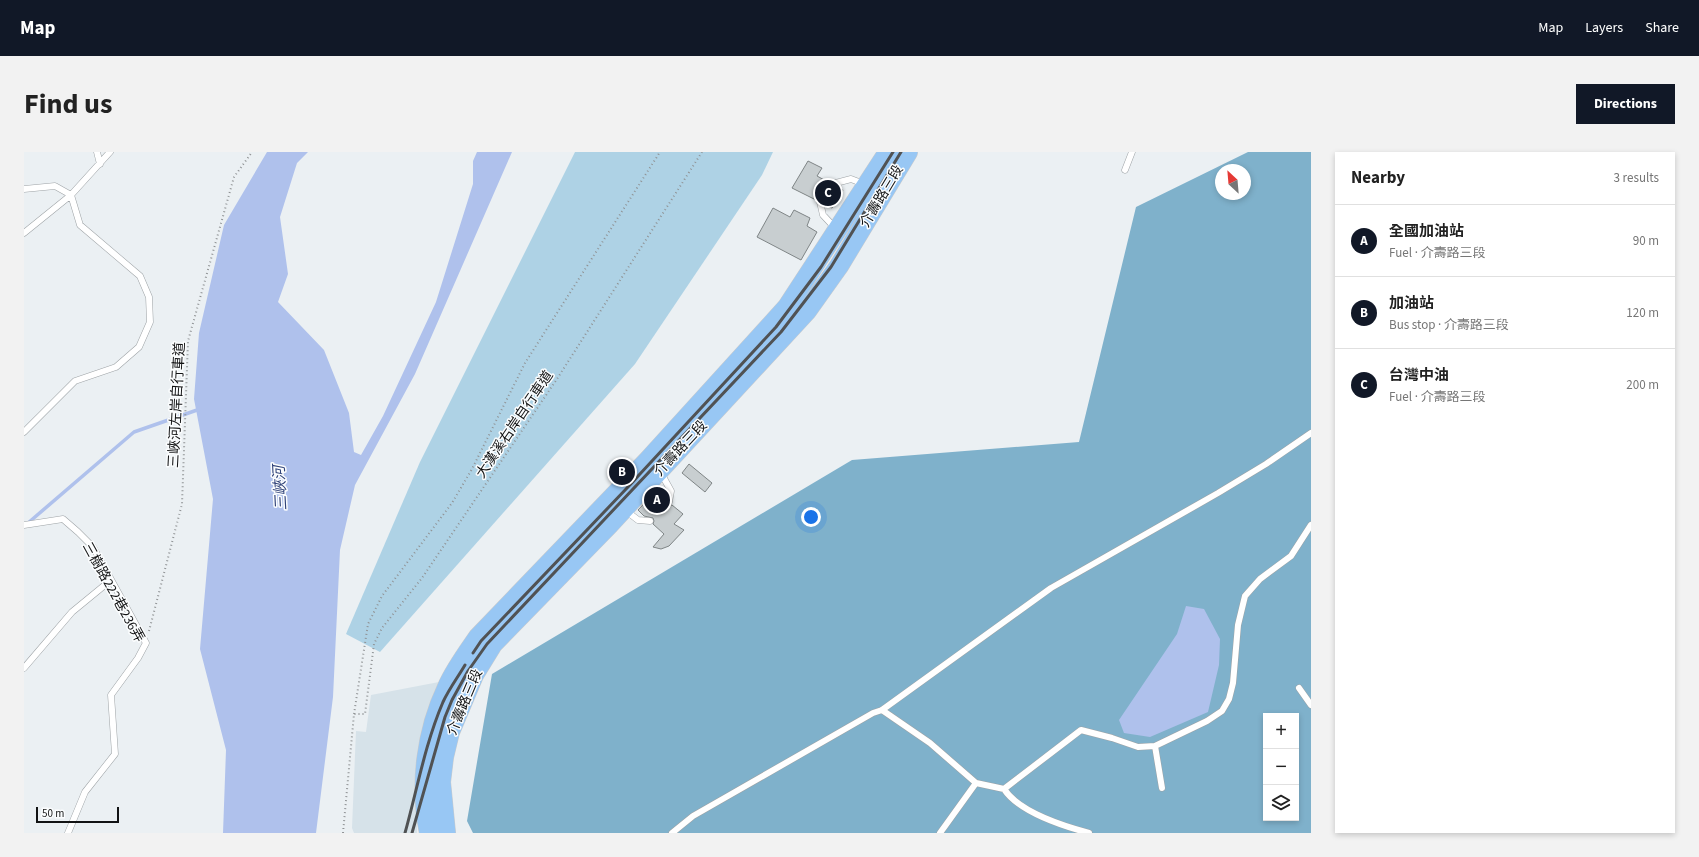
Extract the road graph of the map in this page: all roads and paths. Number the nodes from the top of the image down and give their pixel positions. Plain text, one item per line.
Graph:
1 (97, 152) edge
2 (110, 152) edge
3 (252, 152) edge
4 (660, 152) edge
5 (702, 152) edge
6 (888, 152) edge
7 (908, 152) edge
8 (1132, 152) edge
9 (100, 164) junction
10 (1125, 170) dead end
11 (832, 184) dead end
12 (867, 185) junction
13 (24, 189) edge
14 (71, 195) junction
15 (820, 202) dead end
16 (838, 230) junction
17 (24, 233) edge
18 (799, 306) junction
19 (24, 432) edge
20 (1311, 433) edge
21 (660, 470) junction
22 (669, 502) dead end
23 (624, 509) junction
24 (650, 521) dead end
25 (24, 525) edge
26 (1311, 525) edge
27 (111, 580) junction
28 (146, 643) junction
29 (24, 668) edge
30 (1299, 688) dead end
31 (1311, 705) edge
32 (882, 710) junction
33 (354, 714) junction
34 (1155, 746) junction
35 (976, 783) junction
36 (1162, 788) dead end
37 (423, 789) junction
38 (1004, 789) junction
39 (1068, 830) edge
40 (68, 833) edge
41 (343, 833) edge
42 (423, 833) edge
43 (429, 833) edge
44 (446, 833) edge
45 (672, 833) edge
46 (940, 833) edge
47 (1089, 833) edge

1 - 9 lane
2 - 9 lane
3 - 28 path, 三峽河左岸自行車道
4 - 33 path
5 - 33 path, 大漢溪右岸自行車道
6 - 12 main road, 介壽路三段
7 - 18 main road, 介壽路三段
8 - 10 lane
9 - 14 lane
11 - 12 lane
12 - 16 main road, 介壽路三段
13 - 14 lane
14 - 17 lane
14 - 19 lane
15 - 16 lane
16 - 18 main road, 介壽路三段
18 - 21 main road, 介壽路三段
18 - 37 main road, 介壽路三段
20 - 32 lane
21 - 22 lane
21 - 23 main road, 介壽路三段
23 - 24 lane
23 - 44 main road, 介壽路三段
25 - 27 lane, 三樹路222巷236弄
26 - 34 lane
27 - 28 lane, 三樹路222巷236弄
27 - 29 lane
28 - 40 lane, 三樹路222巷236弄
30 - 31 lane
32 - 35 lane
32 - 45 lane
33 - 41 path
34 - 36 lane
34 - 38 lane
35 - 38 lane
35 - 46 lane
37 - 42 main road
37 - 43 main road, 介壽路三段
38 - 39 lane
39 - 47 lane

